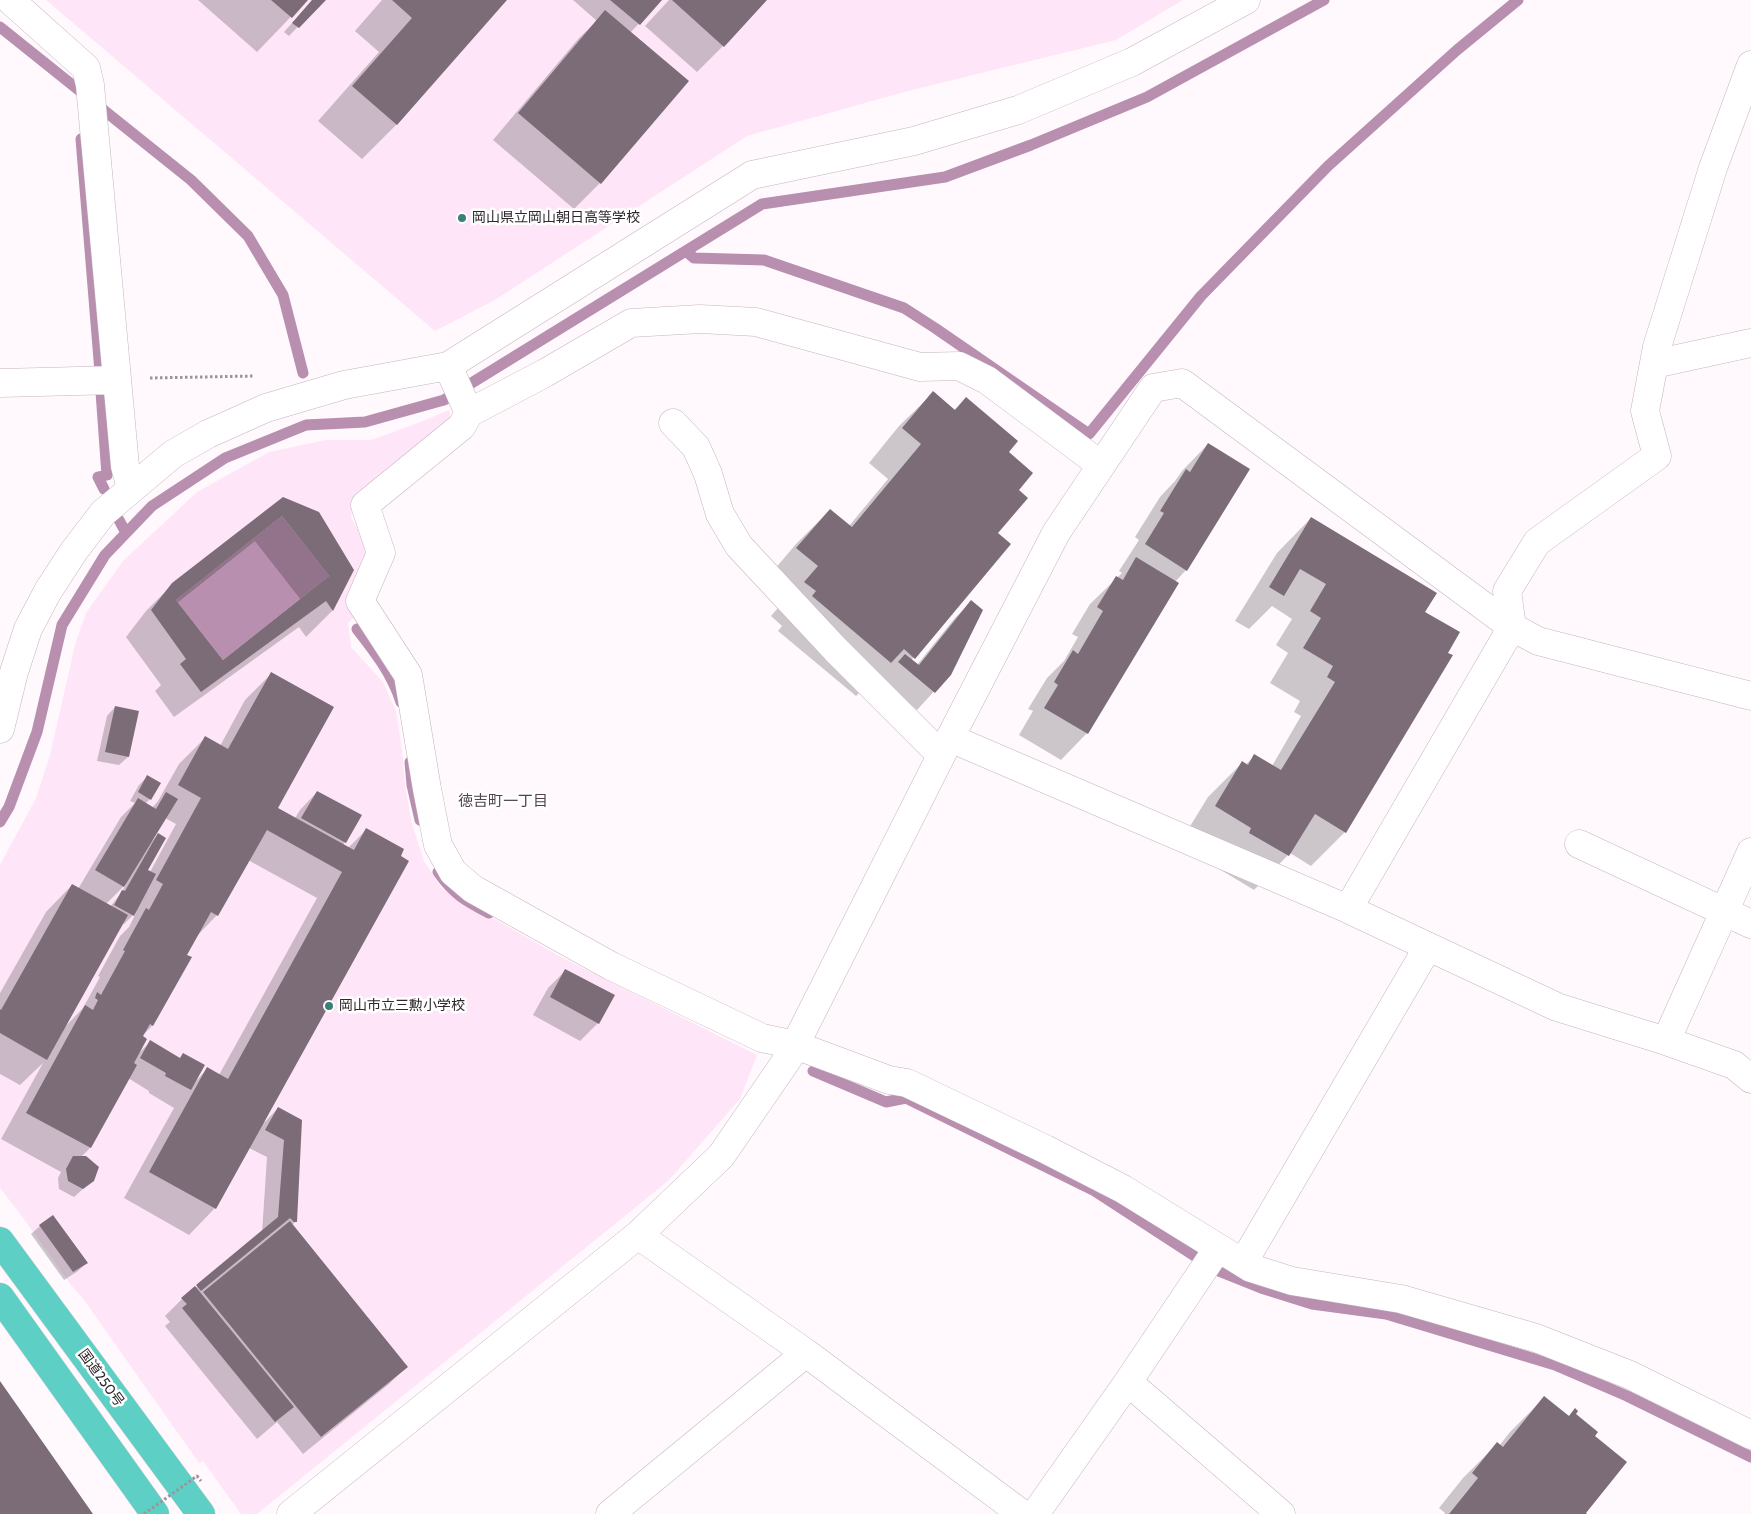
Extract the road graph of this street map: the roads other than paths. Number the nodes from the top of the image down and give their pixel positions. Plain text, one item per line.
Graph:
1 (1246, 0) edge
2 (7, 6) edge
3 (1751, 65) edge
4 (1751, 343) edge
5 (1654, 364) junction
6 (450, 370) junction
7 (117, 380) junction
8 (0, 383) edge
9 (468, 410) junction
10 (673, 422) dead end
11 (1101, 465) junction
12 (131, 488) junction
13 (1512, 627) junction
14 (1751, 696) edge
15 (0, 729) edge
16 (946, 747) junction
17 (1579, 844) dead end
18 (1751, 852) edge
19 (1348, 909) junction
20 (1724, 911) junction
21 (1751, 924) edge
22 (1428, 947) junction
23 (1666, 1041) junction
24 (795, 1044) junction
25 (1751, 1079) edge
26 (638, 1235) junction
27 (0, 1242) edge
28 (1212, 1258) junction
29 (1243, 1262) junction
30 (0, 1297) edge
31 (806, 1353) junction
32 (1128, 1382) junction
33 (1751, 1436) edge
34 (155, 1514) edge
35 (201, 1514) edge
36 (291, 1514) edge
37 (610, 1514) edge
38 (1022, 1514) edge
39 (1035, 1514) edge
40 (1281, 1514) edge

1 - 6 street
2 - 7 street
3 - 5 street
4 - 5 street
5 - 13 street
6 - 9 street
6 - 12 street
7 - 8 street
7 - 12 street
9 - 11 street
9 - 24 street
10 - 16 street
11 - 13 street
11 - 16 street
12 - 15 street
13 - 14 street
13 - 19 street
16 - 19 street
16 - 24 street
17 - 20 street
18 - 20 street
19 - 22 street
20 - 21 street
20 - 23 street
22 - 23 street
22 - 29 street
23 - 25 street
24 - 26 street
24 - 28 street
26 - 31 street
26 - 36 street
27 - 35 highway, 国道250号
28 - 29 street
28 - 32 street
29 - 33 street
30 - 34 highway
31 - 37 street
31 - 38 street
32 - 39 street
32 - 40 street

